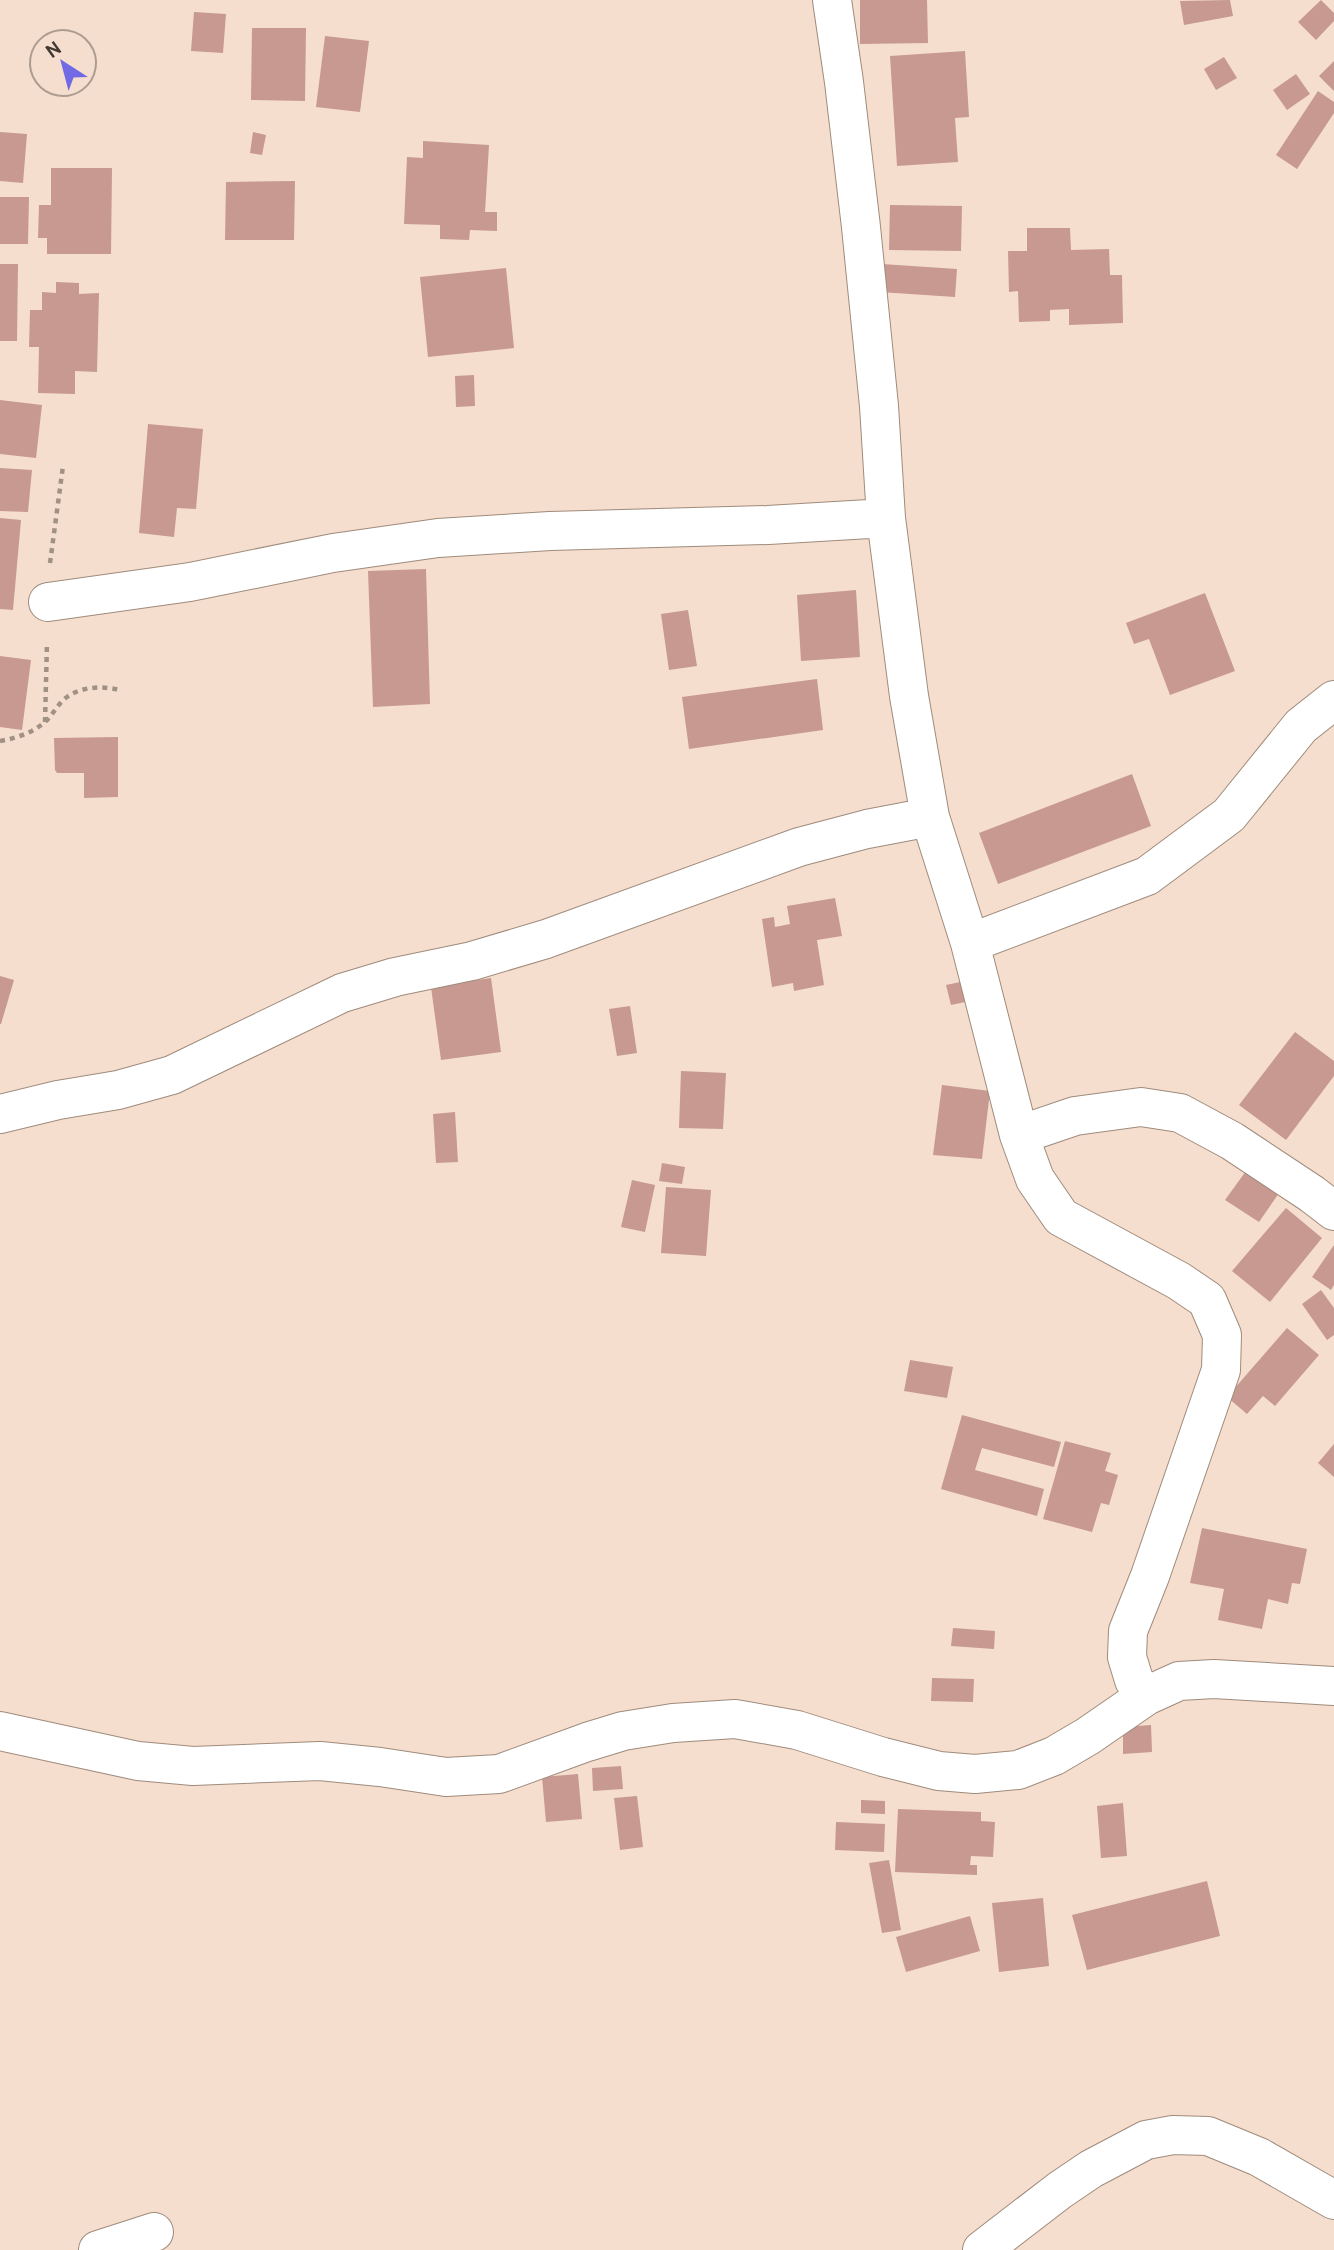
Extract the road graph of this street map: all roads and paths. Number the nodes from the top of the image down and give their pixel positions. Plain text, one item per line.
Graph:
1 (832, 0) edge
2 (886, 518) junction
3 (48, 601) dead end
4 (120, 690) dead end
5 (1334, 700) edge
6 (0, 741) edge
7 (930, 817) junction
8 (970, 943) junction
9 (0, 1114) edge
10 (1019, 1135) junction
11 (1334, 1211) edge
12 (1334, 1686) edge
13 (1146, 1696) junction
14 (0, 1731) edge
15 (1334, 2200) edge
16 (154, 2232) dead end
17 (97, 2250) edge
18 (982, 2250) edge

1 - 2 street
2 - 3 street
2 - 7 street
4 - 6 path
5 - 8 street
7 - 8 street
7 - 9 street
8 - 10 street
10 - 11 street
10 - 13 street
12 - 13 street
13 - 14 street
15 - 18 street
16 - 17 street

